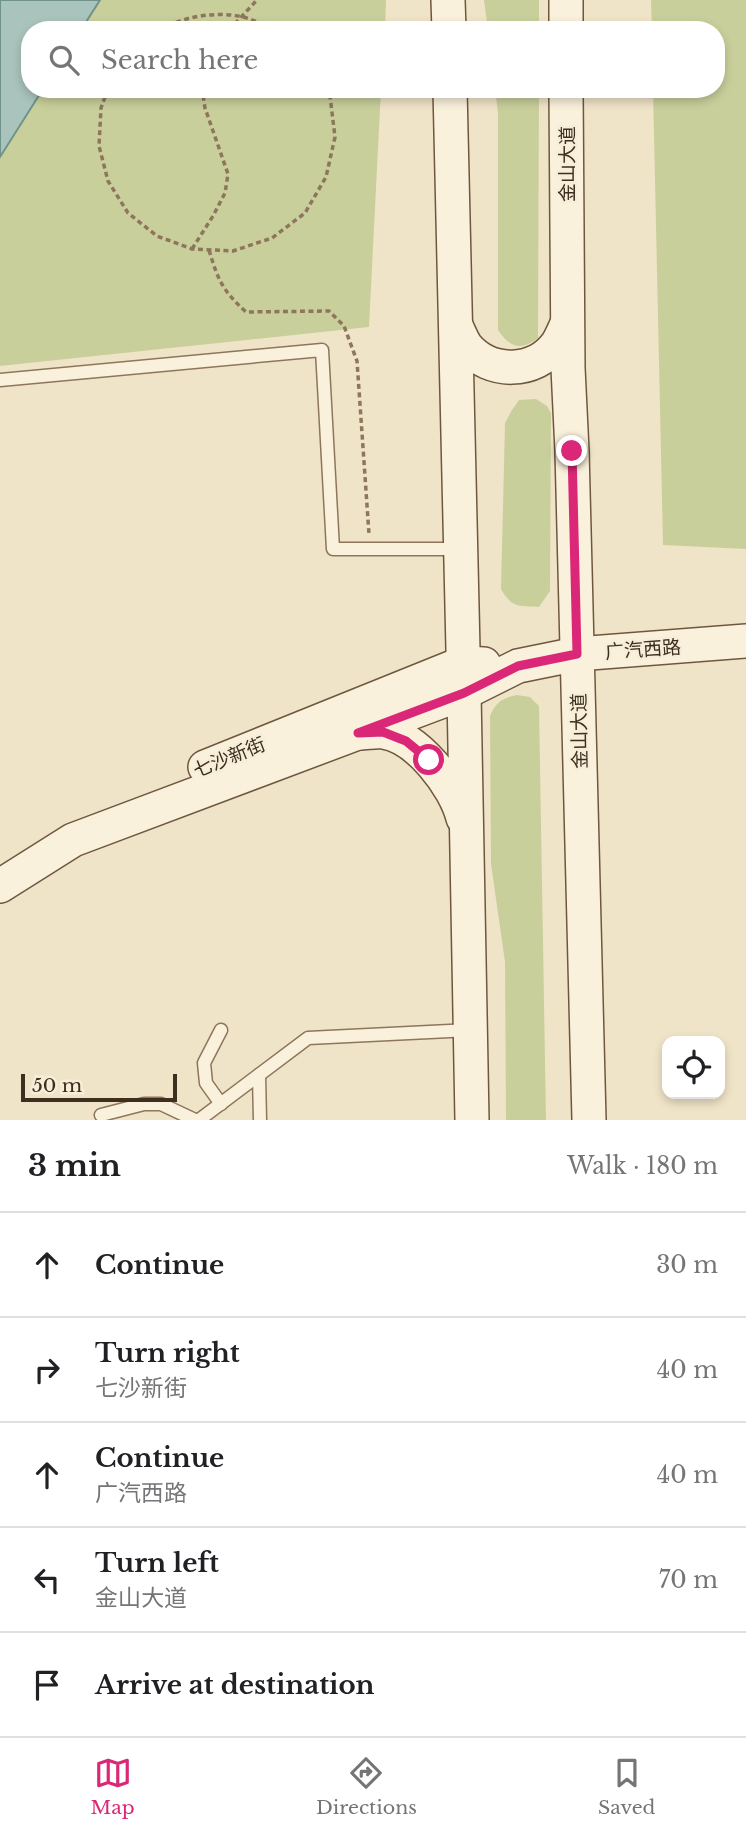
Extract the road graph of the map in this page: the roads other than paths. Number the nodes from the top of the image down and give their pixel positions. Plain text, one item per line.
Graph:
1 (448, 0) edge
2 (566, 0) edge
3 (449, 21) edge
4 (566, 21) edge
5 (450, 98) edge
6 (566, 98) edge
7 (568, 324) junction
8 (456, 326) junction
9 (0, 380) edge
10 (461, 549) junction
11 (746, 641) edge
12 (577, 654) junction
13 (464, 678) junction
14 (358, 733) junction
15 (467, 834) junction
16 (0, 863) edge
17 (0, 886) edge
18 (221, 1030) dead end
19 (470, 1030) junction
20 (259, 1074) junction
21 (220, 1104) junction
22 (101, 1115) dead end
23 (197, 1120) edge
24 (260, 1120) edge
25 (472, 1120) edge
26 (589, 1120) edge

1 - 3 main road
2 - 4 main road
5 - 8 main road
6 - 7 main road, 金山大道
7 - 8 main road
7 - 12 main road, 金山大道
8 - 10 main road
9 - 10 lane
10 - 13 main road
11 - 12 main road, 广汽西路
12 - 13 main road, 广汽西路
12 - 26 main road, 金山大道
13 - 14 main road, 七沙新街
13 - 15 main road
13 - 16 main road, 七沙新街
14 - 15 main road
14 - 17 main road, 七沙新街
15 - 19 main road
18 - 21 lane
19 - 20 lane
19 - 25 main road
20 - 21 lane
20 - 24 lane
21 - 23 lane
22 - 23 lane

